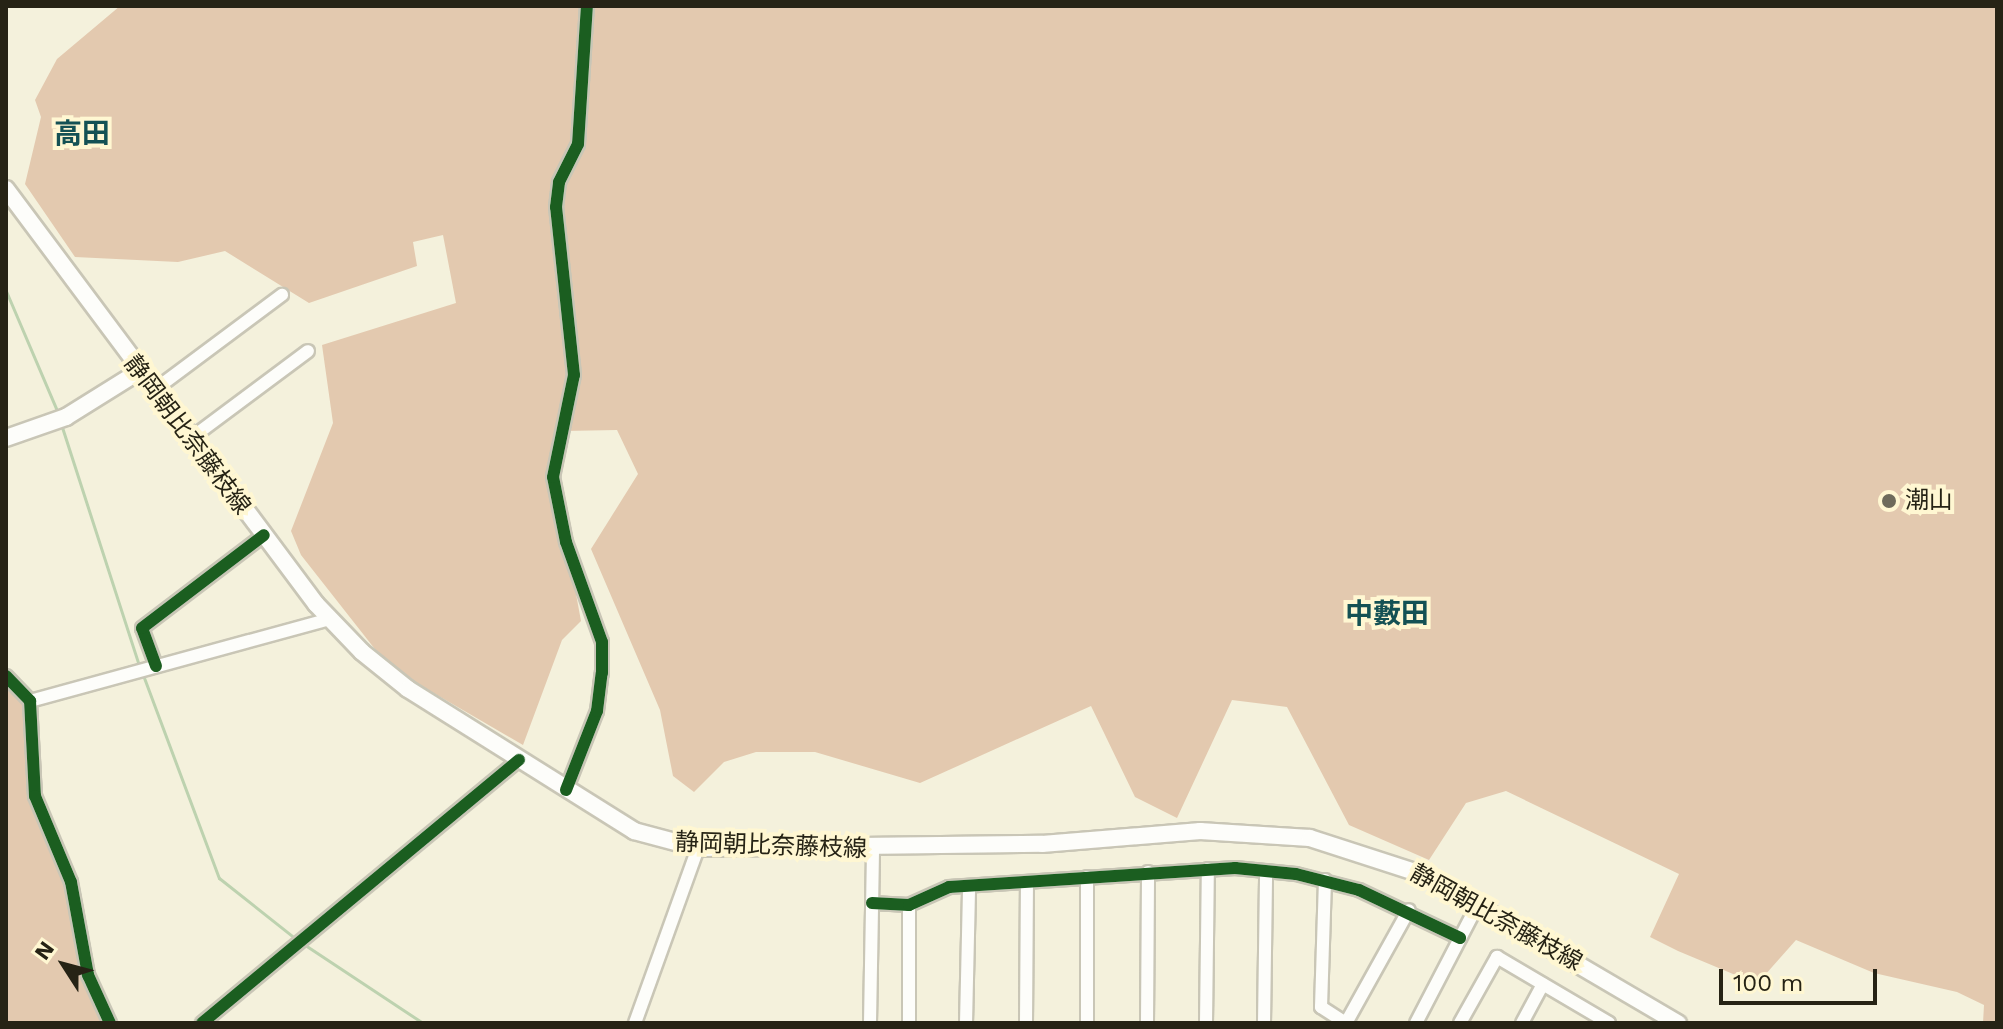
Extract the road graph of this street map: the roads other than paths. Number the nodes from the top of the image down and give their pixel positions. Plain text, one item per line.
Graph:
1 (587, 6) edge
2 (6, 189) edge
3 (282, 295) dead end
4 (308, 351) dead end
5 (138, 372) junction
6 (153, 391) junction
7 (6, 438) edge
8 (190, 439) junction
9 (264, 535) junction
10 (330, 619) junction
11 (151, 666) junction
12 (6, 676) edge
13 (30, 701) junction
14 (519, 760) junction
15 (566, 790) junction
16 (698, 848) junction
17 (873, 850) junction
18 (1208, 869) junction
19 (1266, 871) junction
20 (1148, 872) junction
21 (1087, 877) junction
22 (1325, 880) junction
23 (1027, 885) junction
24 (969, 886) junction
25 (872, 903) junction
26 (1478, 904) junction
27 (909, 905) junction
28 (1409, 910) junction
29 (1460, 938) junction
30 (1543, 984) junction
31 (110, 1023) edge
32 (202, 1023) edge
33 (635, 1023) edge
34 (870, 1023) edge
35 (909, 1023) edge
36 (966, 1023) edge
37 (1026, 1023) edge
38 (1087, 1023) edge
39 (1147, 1023) edge
40 (1206, 1023) edge
41 (1264, 1023) edge
42 (1346, 1023) edge
43 (1416, 1023) edge
44 (1460, 1023) edge
45 (1522, 1023) edge
46 (1609, 1023) edge
47 (1678, 1023) edge

1 - 15 street
2 - 5 main road, 静岡朝比奈藤枝線
3 - 6 street
4 - 8 street
5 - 6 main road, 静岡朝比奈藤枝線
5 - 7 main road
6 - 8 main road, 静岡朝比奈藤枝線
8 - 9 main road, 静岡朝比奈藤枝線
9 - 10 main road, 静岡朝比奈藤枝線
9 - 11 street
10 - 11 street
10 - 14 main road, 静岡朝比奈藤枝線
11 - 13 street
12 - 13 street
13 - 31 street
14 - 15 main road, 静岡朝比奈藤枝線
14 - 32 street
15 - 16 main road, 静岡朝比奈藤枝線
16 - 17 main road, 静岡朝比奈藤枝線
16 - 33 street
17 - 25 street
17 - 26 main road, 静岡朝比奈藤枝線
18 - 19 street
18 - 20 street
18 - 40 street
19 - 22 street
19 - 41 street
20 - 21 street
20 - 39 street
21 - 23 street
21 - 38 street
22 - 28 street
22 - 42 street
23 - 24 street
23 - 37 street
24 - 27 street
24 - 36 street
25 - 27 street
25 - 34 street
26 - 29 street
26 - 47 main road, 静岡朝比奈藤枝線
27 - 35 street
28 - 29 street
28 - 42 street
29 - 43 street
30 - 44 street
30 - 45 street
30 - 46 street

